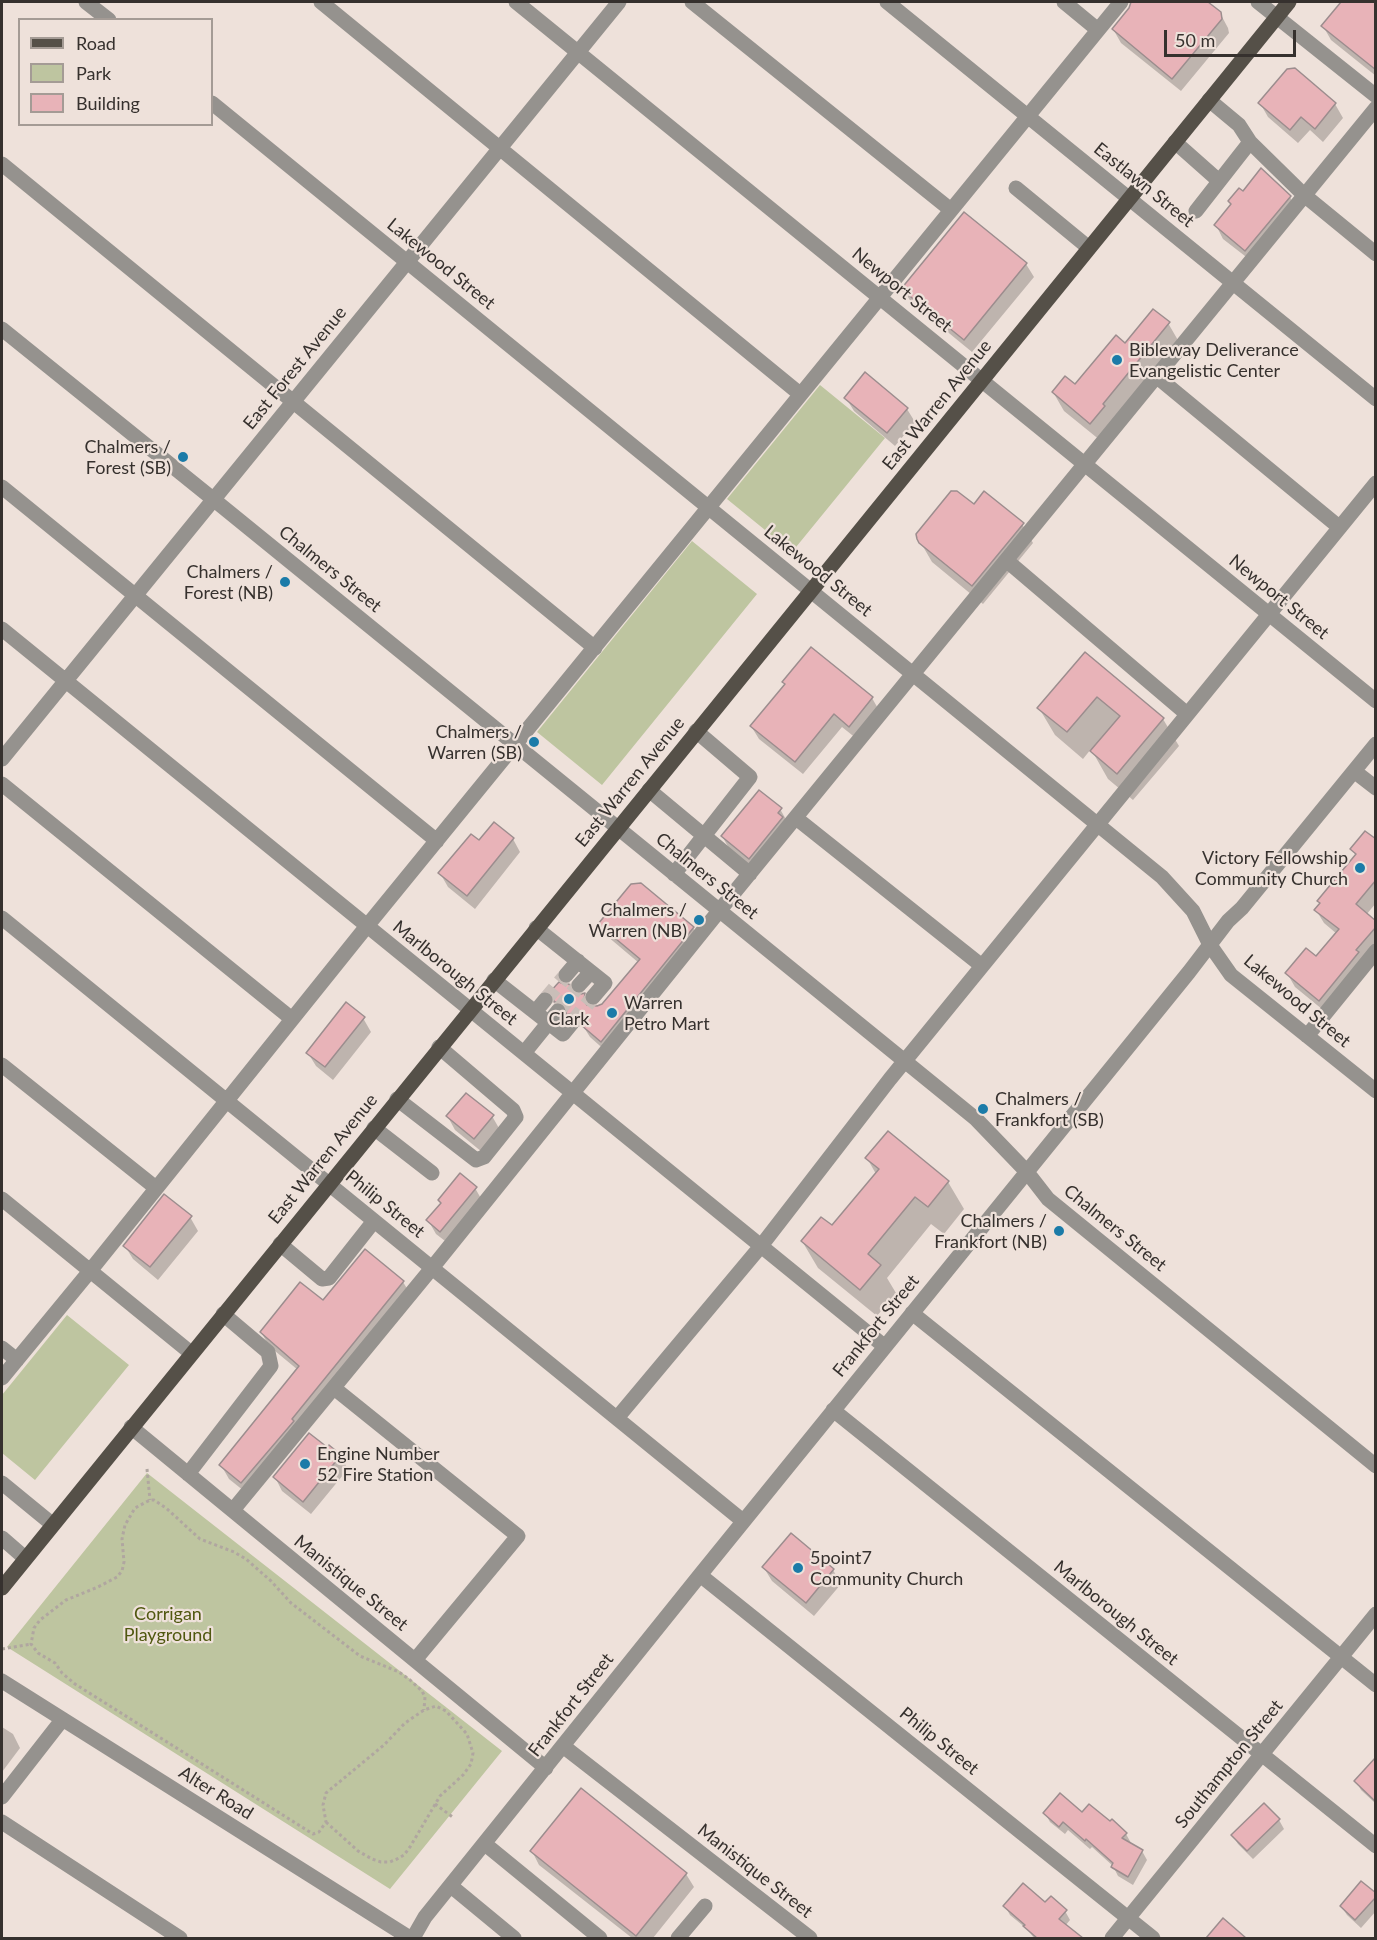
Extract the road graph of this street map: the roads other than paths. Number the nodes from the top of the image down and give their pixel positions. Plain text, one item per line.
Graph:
1 (86, 2) edge
2 (321, 2) edge
3 (516, 2) edge
4 (619, 2) edge
5 (692, 2) edge
6 (887, 2) edge
7 (1064, 2) edge
8 (1121, 2) edge
9 (1258, 2) edge
10 (1289, 2) edge
11 (1277, 16) junction
12 (106, 18) edge
13 (1098, 30) junction
14 (578, 52) junction
15 (1376, 96) edge
16 (1209, 100) junction
17 (213, 104) edge
18 (1376, 108) edge
19 (1029, 117) junction
20 (1175, 142) junction
21 (1250, 142) junction
22 (501, 148) junction
23 (2, 164) edge
24 (1219, 181) junction
25 (1016, 188) dead end
26 (1304, 195) junction
27 (1129, 198) junction
28 (951, 210) junction
29 (1196, 211) dead end
30 (1089, 248) junction
31 (1376, 254) edge
32 (406, 261) junction
33 (1232, 282) junction
34 (879, 297) junction
35 (2, 329) edge
36 (1156, 376) junction
37 (982, 380) junction
38 (800, 394) junction
39 (1376, 399) edge
40 (292, 401) junction
41 (1084, 463) junction
42 (1376, 483) edge
43 (2, 487) edge
44 (213, 499) junction
45 (709, 508) junction
46 (1339, 527) junction
47 (1006, 560) junction
48 (811, 591) junction
49 (135, 594) junction
50 (1268, 613) junction
51 (2, 629) edge
52 (595, 648) junction
53 (913, 675) junction
54 (65, 680) junction
55 (1376, 701) edge
56 (1187, 714) junction
57 (696, 731) junction
58 (1376, 744) edge
59 (515, 745) junction
60 (2, 759) edge
61 (1354, 771) junction
62 (2, 784) edge
63 (1376, 788) edge
64 (649, 790) junction
65 (796, 818) junction
66 (1098, 825) junction
67 (617, 828) junction
68 (704, 836) junction
69 (437, 841) junction
70 (674, 874) junction
71 (750, 874) junction
72 (719, 911) junction
73 (2, 918) edge
74 (367, 926) junction
75 (536, 928) junction
76 (1210, 945) junction
77 (1376, 951) edge
78 (578, 961) junction
79 (982, 966) junction
80 (591, 972) junction
81 (566, 975) tunnel mouth
82 (494, 980) junction
83 (579, 986) tunnel mouth
84 (593, 997) tunnel mouth
85 (470, 1010) junction
86 (554, 1017) junction
87 (292, 1019) junction
88 (572, 1023) dead end
89 (1307, 1036) junction
90 (439, 1047) junction
91 (524, 1053) junction
92 (904, 1061) junction
93 (2, 1065) edge
94 (1376, 1091) edge
95 (573, 1094) junction
96 (397, 1099) junction
97 (226, 1101) junction
98 (374, 1128) junction
99 (1027, 1172) junction
100 (432, 1173) dead end
101 (328, 1184) junction
102 (156, 1188) junction
103 (2, 1199) edge
104 (374, 1221) junction
105 (280, 1244) junction
106 (761, 1246) junction
107 (432, 1268) junction
108 (90, 1271) junction
109 (912, 1313) junction
110 (223, 1314) junction
111 (884, 1346) junction
112 (2, 1348) edge
113 (191, 1353) junction
114 (17, 1360) junction
115 (2, 1378) edge
116 (334, 1388) junction
117 (833, 1410) junction
118 (617, 1418) junction
119 (131, 1427) junction
120 (1376, 1466) edge
121 (188, 1474) junction
122 (2, 1483) edge
123 (232, 1510) junction
124 (743, 1521) junction
125 (52, 1524) junction
126 (2, 1538) edge
127 (26, 1558) junction
128 (700, 1575) junction
129 (2, 1588) edge
130 (1376, 1614) edge
131 (1340, 1657) junction
132 (415, 1660) junction
133 (2, 1681) edge
134 (1376, 1685) edge
135 (63, 1720) junction
136 (563, 1746) junction
137 (1262, 1754) junction
138 (546, 1768) junction
139 (2, 1797) edge
140 (2, 1822) edge
141 (485, 1844) junction
142 (1376, 1846) edge
143 (451, 1886) junction
144 (705, 1906) dead end
145 (1128, 1918) junction
146 (180, 1938) edge
147 (412, 1938) edge
148 (514, 1938) edge
149 (600, 1938) edge
150 (678, 1938) edge
151 (810, 1938) edge
152 (1112, 1938) edge
153 (1153, 1938) edge

1 - 12 street
2 - 22 street
3 - 14 street, Newport Street
4 - 14 street, East Forest Avenue
5 - 28 street
6 - 19 street, Eastlawn Street
7 - 13 street
8 - 13 street
9 - 11 street
10 - 11 main road, East Warren Avenue
11 - 15 street
11 - 16 main road, East Warren Avenue
13 - 19 street
14 - 22 street, East Forest Avenue
14 - 34 street, Newport Street
16 - 20 main road, East Warren Avenue
16 - 21 street
17 - 32 street, Lakewood Street
18 - 26 street
19 - 27 street, Eastlawn Street
19 - 28 street
20 - 24 street
20 - 27 main road, East Warren Avenue
21 - 24 street
21 - 26 street
22 - 32 street, East Forest Avenue
22 - 38 street
23 - 40 street
24 - 29 street
25 - 30 street
26 - 31 street
26 - 33 street
27 - 30 main road, East Warren Avenue
27 - 33 street, Eastlawn Street
28 - 34 street
30 - 37 main road, East Warren Avenue
32 - 40 street, East Forest Avenue
32 - 45 street, Lakewood Street
33 - 36 street
33 - 39 street, Eastlawn Street
34 - 37 street, Newport Street
34 - 38 street
35 - 44 street, Chalmers Street
36 - 41 street
36 - 46 street
37 - 41 street, Newport Street
37 - 48 main road, East Warren Avenue
38 - 45 street
40 - 44 street, East Forest Avenue
40 - 52 street
41 - 47 street
41 - 50 street, Newport Street
42 - 46 street
43 - 49 street
44 - 49 street, East Forest Avenue
44 - 59 street, Chalmers Street
45 - 48 street, Lakewood Street
45 - 52 street
46 - 50 street
47 - 53 street
47 - 56 street
48 - 53 street, Lakewood Street
48 - 57 main road, East Warren Avenue
49 - 54 street, East Forest Avenue
49 - 69 street
50 - 55 street, Newport Street
50 - 56 street
51 - 54 street, Marlborough Street
52 - 59 street
53 - 65 street
53 - 66 street, Lakewood Street
54 - 60 street, East Forest Avenue
54 - 74 street, Marlborough Street
56 - 66 street
57 - 64 main road, East Warren Avenue
57 - 68 street
58 - 61 street, Frankfort Street
59 - 67 street, Chalmers Street
59 - 69 street
61 - 63 street
61 - 76 street, Frankfort Street
62 - 87 street
64 - 67 main road, East Warren Avenue
64 - 68 street
65 - 71 street
65 - 79 street
66 - 76 street, Lakewood Street
66 - 79 street
67 - 70 street, Chalmers Street
67 - 75 main road, East Warren Avenue
68 - 70 street
68 - 71 street
69 - 74 street
70 - 72 street, Chalmers Street
71 - 72 street
72 - 92 street, Chalmers Street
72 - 95 street
73 - 97 street, Philip Street
74 - 85 street, Marlborough Street
74 - 87 street
75 - 78 street
75 - 82 main road, East Warren Avenue
76 - 89 street, Lakewood Street
76 - 99 street, Frankfort Street
77 - 89 street
78 - 80 street
78 - 81 street
79 - 92 street
80 - 83 street
80 - 84 street
82 - 85 main road, East Warren Avenue
82 - 86 street
85 - 90 main road, East Warren Avenue
85 - 91 street, Marlborough Street
86 - 88 street
86 - 91 street
87 - 97 street
89 - 94 street, Lakewood Street
90 - 96 main road, East Warren Avenue
90 - 96 street
91 - 95 street, Marlborough Street
92 - 99 street, Chalmers Street
92 - 106 street
93 - 102 street
95 - 106 street, Marlborough Street
95 - 107 street
96 - 98 main road, East Warren Avenue
97 - 101 street, Philip Street
97 - 102 street
98 - 100 street
98 - 101 main road, East Warren Avenue
99 - 109 street, Frankfort Street
99 - 120 street, Chalmers Street
101 - 104 street, Philip Street
101 - 105 main road, East Warren Avenue
102 - 108 street
103 - 108 street
104 - 105 street
104 - 107 street, Philip Street
105 - 110 main road, East Warren Avenue
106 - 111 street, Marlborough Street
106 - 118 street
107 - 116 street
107 - 118 street, Philip Street
108 - 113 street
108 - 114 street
109 - 111 street, Frankfort Street
109 - 131 street
110 - 113 main road, East Warren Avenue
110 - 121 street
111 - 117 street, Frankfort Street
112 - 114 street
113 - 119 main road, East Warren Avenue
114 - 115 street
116 - 123 street
116 - 132 street
117 - 124 street, Frankfort Street
117 - 137 street, Marlborough Street
118 - 124 street, Philip Street
119 - 121 street, Manistique Street
119 - 125 main road, East Warren Avenue
121 - 123 street, Manistique Street
122 - 125 street
123 - 132 street, Manistique Street
124 - 128 street, Frankfort Street
125 - 127 main road, East Warren Avenue
126 - 127 street
127 - 129 main road, East Warren Avenue
128 - 136 street, Frankfort Street
128 - 145 street, Philip Street
130 - 131 street, Southampton Street
131 - 134 street
131 - 137 street, Southampton Street
132 - 138 street, Manistique Street
133 - 135 street, Alter Road
135 - 139 street
135 - 147 street, Alter Road
136 - 138 street, Frankfort Street
136 - 151 street, Manistique Street
137 - 142 street, Marlborough Street
137 - 145 street, Southampton Street
138 - 141 street, Frankfort Street
140 - 146 street
141 - 143 street, Frankfort Street
141 - 149 street
143 - 147 street, Frankfort Street
143 - 148 street
144 - 150 street
145 - 152 street, Southampton Street
145 - 153 street, Philip Street

